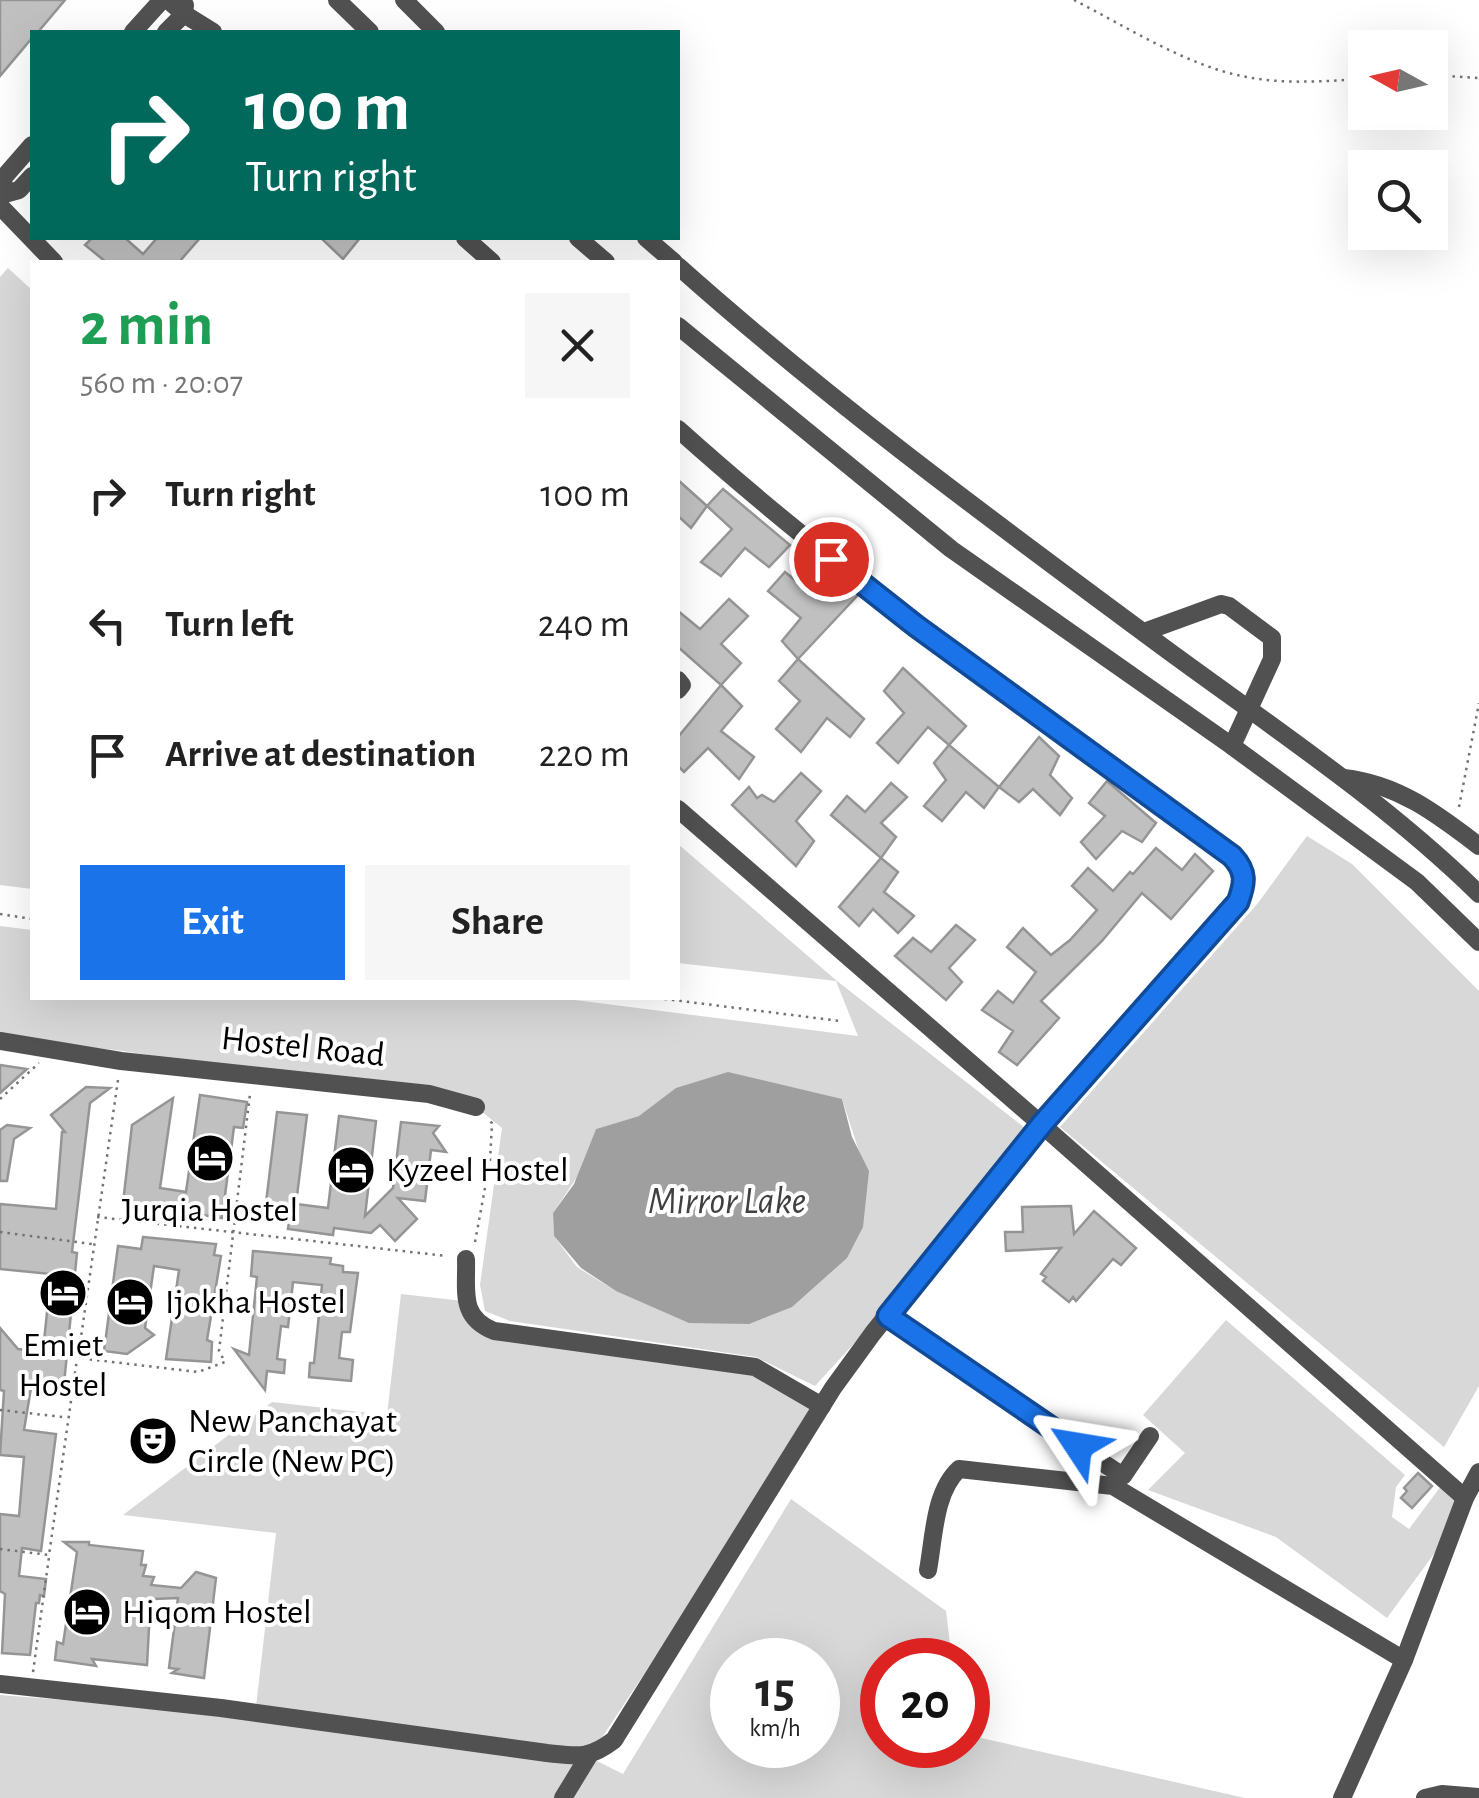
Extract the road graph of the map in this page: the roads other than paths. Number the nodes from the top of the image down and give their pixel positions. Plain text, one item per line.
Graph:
1 (165, 0) edge
2 (337, 0) edge
3 (404, 0) edge
4 (185, 7) edge
5 (135, 30) edge
6 (168, 30) edge
7 (211, 30) edge
8 (368, 30) edge
9 (434, 30) edge
10 (30, 147) edge
11 (30, 178) edge
12 (0, 201) edge
13 (30, 230) edge
14 (468, 240) edge
15 (580, 240) edge
16 (648, 240) edge
17 (490, 260) edge
18 (604, 260) edge
19 (671, 260) edge
20 (680, 267) edge
21 (680, 328) edge
22 (680, 431) edge
23 (1144, 632) junction
24 (1250, 710) junction
25 (1232, 746) junction
26 (1342, 778) junction
27 (680, 811) edge
28 (1479, 846) edge
29 (1479, 894) edge
30 (1479, 942) edge
31 (0, 1042) edge
32 (476, 1107) road end
33 (1042, 1124) junction
34 (466, 1259) road end
35 (888, 1316) junction
36 (822, 1406) junction
37 (1150, 1436) dead end
38 (1479, 1472) edge
39 (1465, 1498) junction
40 (928, 1570) dead end
41 (1404, 1660) junction
42 (0, 1684) edge
43 (588, 1757) junction
44 (1479, 1782) edge
45 (1477, 1797) edge
46 (563, 1798) edge
47 (1342, 1798) edge
48 (1426, 1798) edge

1 - 4 street
1 - 5 street
2 - 8 street
3 - 9 street
4 - 6 street
4 - 7 street
10 - 12 street
11 - 12 street
12 - 13 street
14 - 17 street
15 - 18 street
16 - 19 street
20 - 23 street
21 - 25 street
22 - 33 street
23 - 24 street
23 - 24 street
24 - 25 street
24 - 26 street
25 - 30 street
26 - 28 street
26 - 29 street
27 - 33 street
31 - 32 street, Hostel Road
33 - 35 street
33 - 39 street
34 - 36 street
35 - 36 street
35 - 37 street
36 - 43 street
38 - 39 street
39 - 41 street
40 - 41 street
41 - 47 street
42 - 43 street
43 - 46 street
44 - 45 street
45 - 48 street

